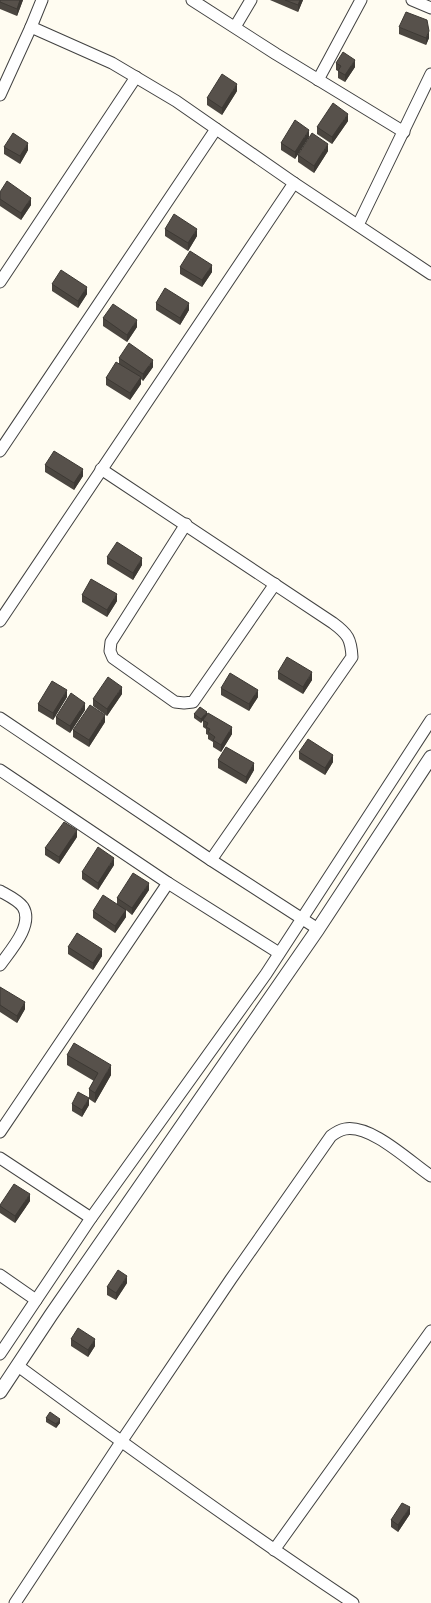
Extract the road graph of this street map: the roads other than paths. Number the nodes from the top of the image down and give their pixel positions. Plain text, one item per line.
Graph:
1 (42, 0) edge
2 (192, 0) edge
3 (251, 0) edge
4 (361, 0) edge
5 (412, 0) edge
6 (431, 8) edge
7 (31, 27) junction
8 (235, 27) junction
9 (431, 74) edge
10 (136, 77) junction
11 (318, 80) junction
12 (0, 95) edge
13 (216, 129) junction
14 (404, 132) junction
15 (294, 183) junction
16 (358, 225) junction
17 (431, 274) edge
18 (0, 282) edge
19 (0, 451) edge
20 (101, 469) junction
21 (186, 524) junction
22 (275, 584) junction
23 (0, 621) edge
24 (0, 718) edge
25 (431, 720) edge
26 (431, 758) edge
27 (0, 770) edge
28 (211, 860) junction
29 (168, 883) junction
30 (0, 891) edge
31 (301, 919) junction
32 (318, 929) junction
33 (279, 953) junction
34 (0, 965) edge
35 (0, 1132) edge
36 (0, 1158) edge
37 (431, 1176) edge
38 (91, 1218) junction
39 (0, 1275) edge
40 (36, 1300) junction
41 (431, 1331) edge
42 (0, 1354) edge
43 (18, 1366) junction
44 (0, 1392) edge
45 (121, 1442) junction
46 (274, 1550) junction
47 (15, 1603) edge
48 (353, 1603) edge

1 - 7 street
2 - 8 street
3 - 8 street
4 - 11 street
5 - 6 street
7 - 10 street
7 - 12 street
8 - 11 street
9 - 14 street
10 - 13 street
10 - 18 street
11 - 14 street
13 - 15 street
13 - 19 street
14 - 16 street
15 - 16 street
15 - 20 street
16 - 17 street
20 - 21 street
20 - 23 street
21 - 22 street
21 - 22 street
22 - 28 street
24 - 28 street
25 - 31 street
26 - 32 street
27 - 29 street
28 - 31 street
29 - 33 street
29 - 35 street
30 - 34 street
31 - 32 street
31 - 33 street
32 - 43 street
33 - 38 street
36 - 38 street
37 - 45 street
38 - 40 street
39 - 40 street
40 - 42 street
41 - 46 street
43 - 44 street
43 - 45 street
45 - 46 street
45 - 47 street
46 - 48 street

